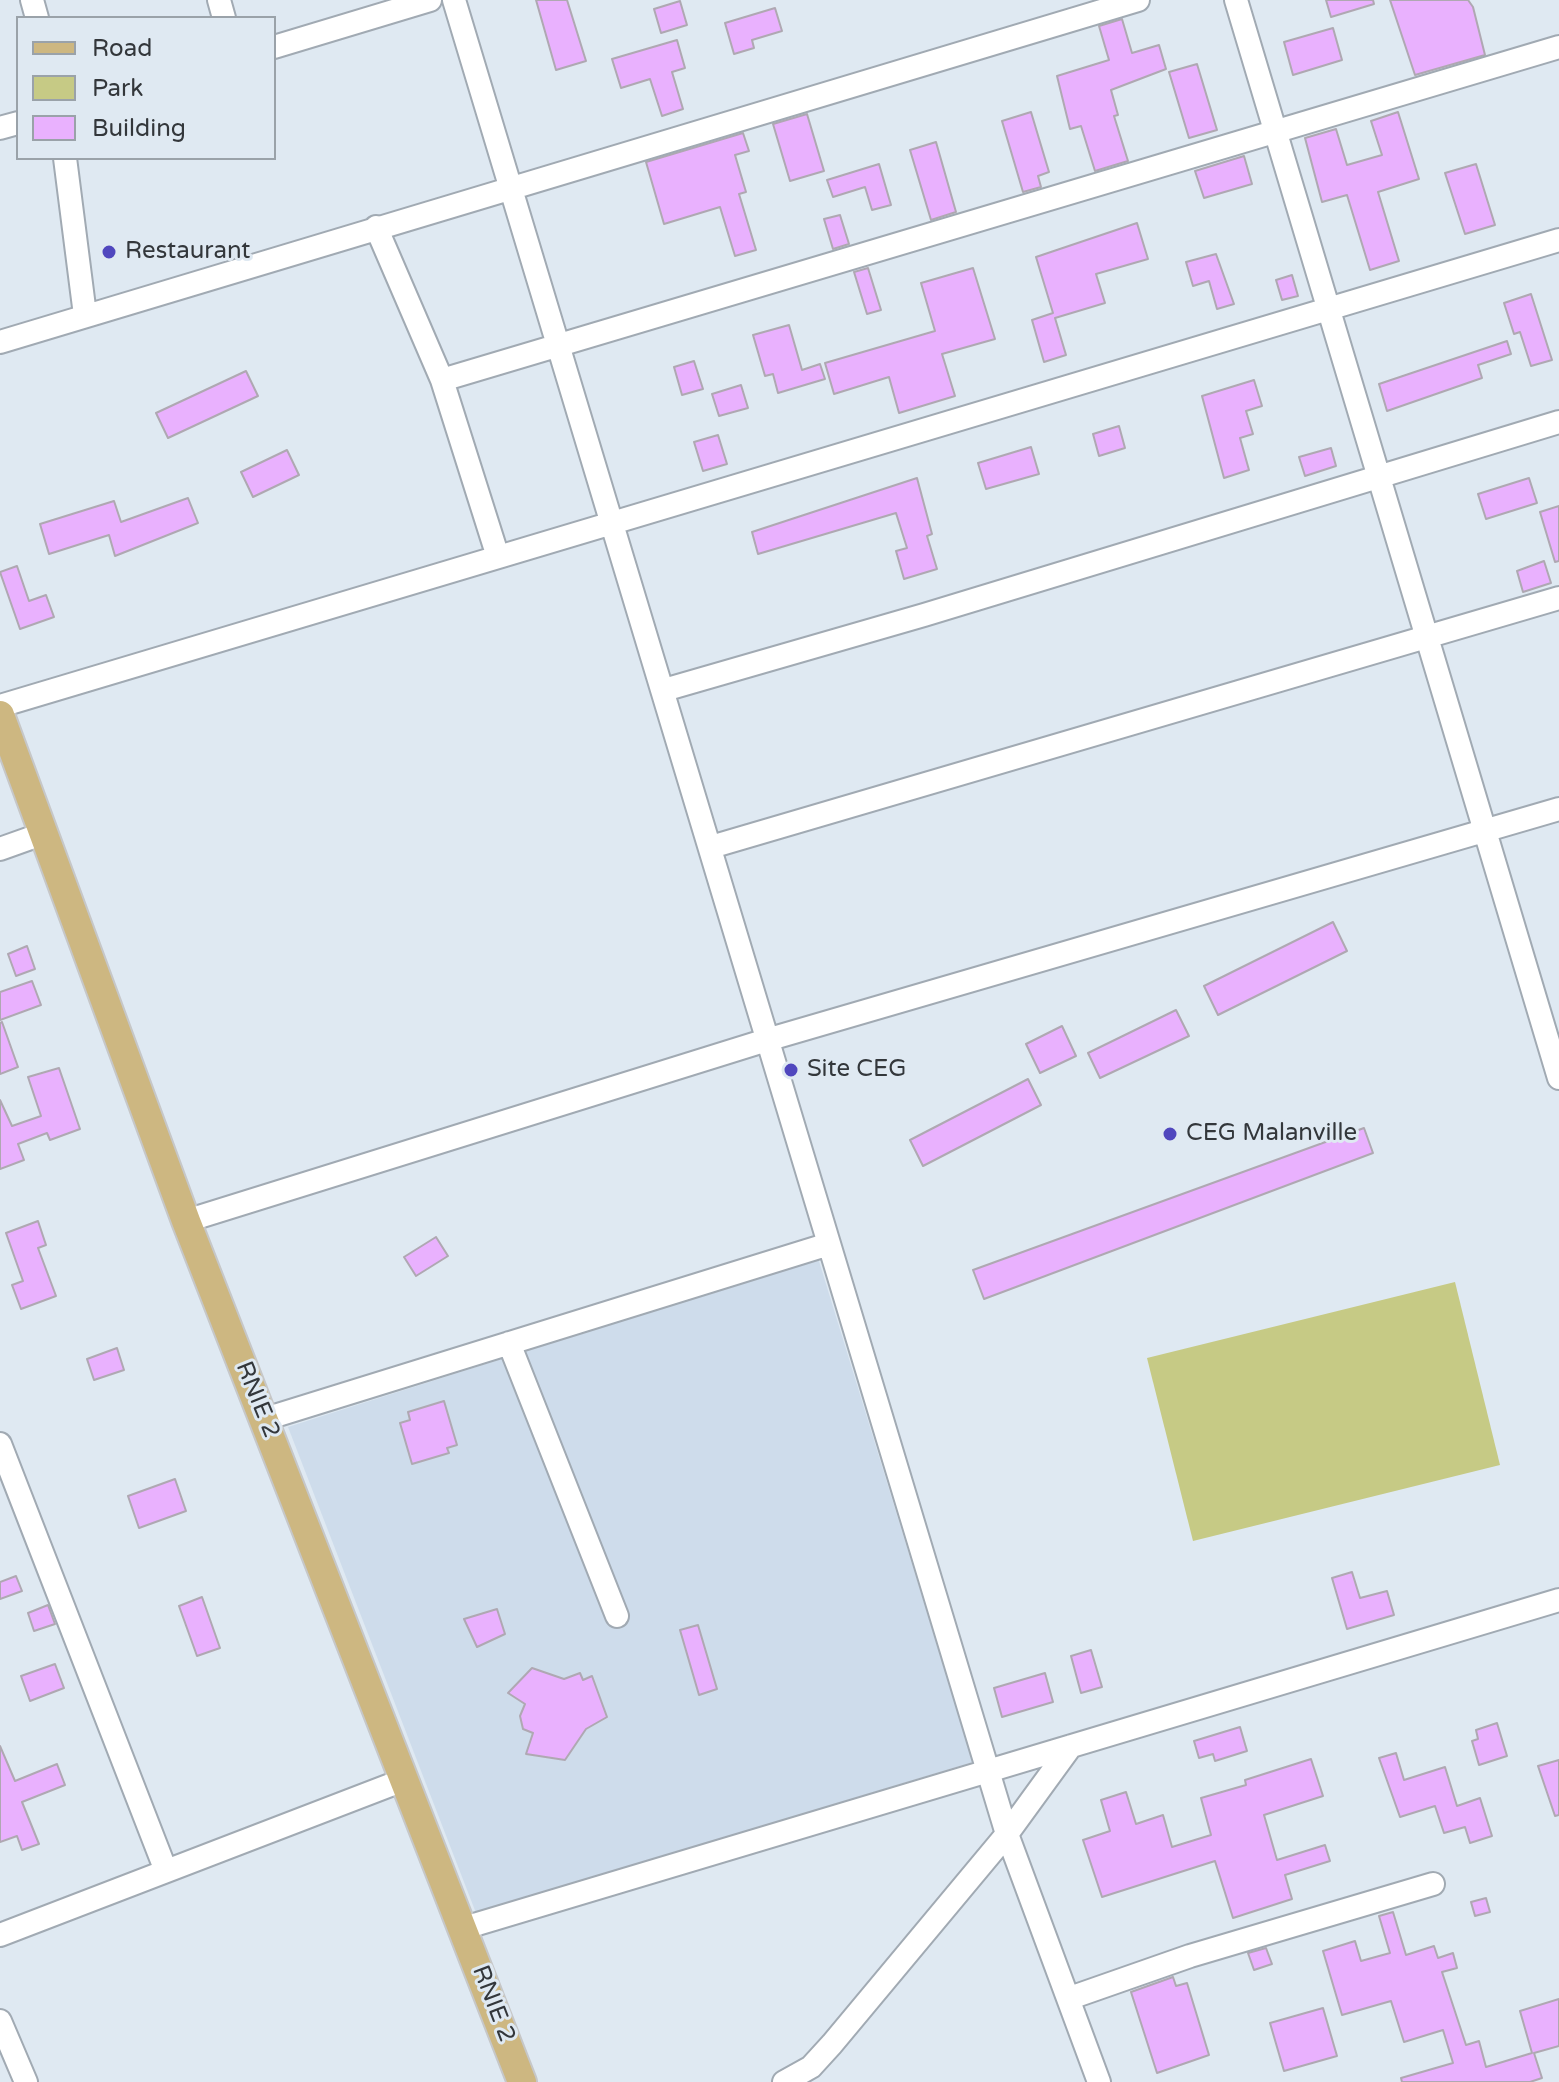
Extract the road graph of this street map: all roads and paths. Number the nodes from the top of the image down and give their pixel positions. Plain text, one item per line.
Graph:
1 (430, 0) edge
2 (454, 0) edge
3 (1138, 0) edge
4 (1236, 0) edge
5 (276, 46) edge
6 (1559, 47) edge
7 (1273, 130) junction
8 (65, 160) edge
9 (511, 186) junction
10 (376, 227) junction
11 (1559, 240) edge
12 (1329, 307) junction
13 (85, 315) junction
14 (0, 342) edge
15 (557, 348) junction
16 (442, 380) junction
17 (1559, 422) edge
18 (1379, 475) junction
19 (613, 523) junction
20 (498, 557) junction
21 (1559, 598) edge
22 (1427, 637) junction
23 (664, 690) junction
24 (0, 706) edge
25 (0, 715) edge
26 (1559, 809) edge
27 (1486, 833) junction
28 (42, 834) junction
29 (711, 847) junction
30 (0, 849) edge
31 (770, 1039) junction
32 (1559, 1078) edge
33 (186, 1221) junction
34 (829, 1244) junction
35 (509, 1343) junction
36 (265, 1419) junction
37 (0, 1444) edge
38 (1559, 1600) edge
39 (617, 1616) dead end
40 (1071, 1746) junction
41 (988, 1771) junction
42 (406, 1779) junction
43 (1007, 1834) junction
44 (166, 1871) junction
45 (1433, 1884) dead end
46 (464, 1928) junction
47 (0, 1935) edge
48 (1070, 1998) junction
49 (0, 2021) edge
50 (26, 2082) edge
51 (522, 2082) edge
52 (784, 2082) edge
53 (1099, 2082) edge

1 - 5 street
2 - 9 street
3 - 9 street
4 - 7 street
6 - 7 street
7 - 12 street
7 - 15 street
8 - 13 street
9 - 10 street
9 - 15 street
10 - 13 street
10 - 16 street
11 - 12 street
12 - 18 street
12 - 19 street
13 - 14 street
15 - 16 street
15 - 19 street
16 - 20 street
17 - 18 street
18 - 22 street
18 - 23 street
19 - 20 street
19 - 23 street
20 - 24 street
21 - 22 street
22 - 27 street
22 - 29 street
23 - 29 street
25 - 28 main road, RNIE 2 / RNIE 2
26 - 27 street
27 - 31 street
27 - 32 street
28 - 30 street
28 - 33 main road, RNIE 2 / RNIE 2
29 - 31 street
31 - 33 street
31 - 34 street
33 - 36 main road, RNIE 2 / RNIE 2
34 - 35 street
34 - 41 street
35 - 36 street
35 - 39 street
36 - 42 main road, RNIE 2 / RNIE 2
37 - 44 street
38 - 40 street
40 - 41 street
40 - 43 street
41 - 43 street
41 - 46 street
42 - 44 street
42 - 46 main road, RNIE 2 / RNIE 2
43 - 48 street
43 - 52 street
44 - 47 street
45 - 48 street
46 - 51 main road, RNIE 2 / RNIE 2
48 - 53 street
49 - 50 street

